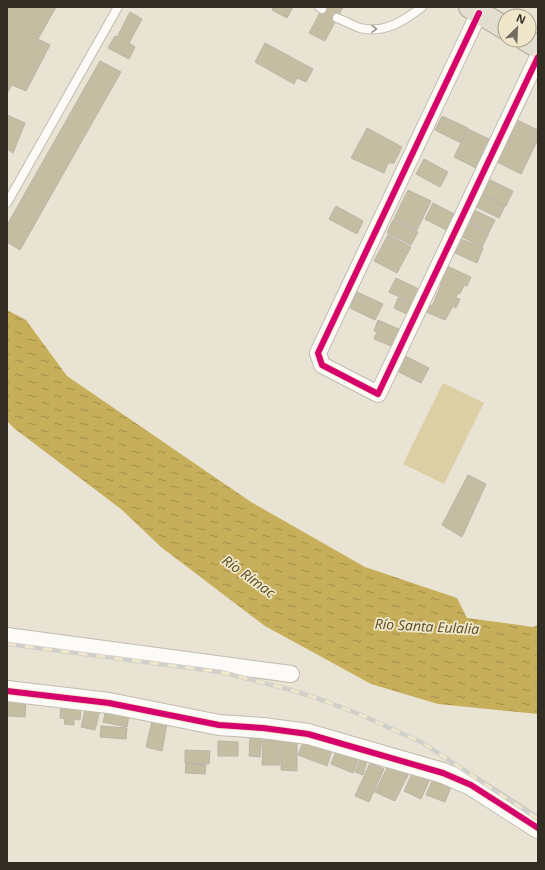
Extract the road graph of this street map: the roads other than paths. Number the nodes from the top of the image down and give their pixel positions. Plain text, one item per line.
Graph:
1 (118, 7) edge
2 (422, 7) edge
3 (475, 10) edge
4 (337, 18) dead end
5 (497, 23) edge
6 (538, 57) edge
7 (7, 203) edge
8 (7, 636) edge
9 (290, 674) dead end
10 (7, 691) edge
11 (538, 828) edge

1 - 7 lane
4 -> 2 lane
3 - 5 highway
3 - 6 street
8 - 9 street
10 - 11 street

